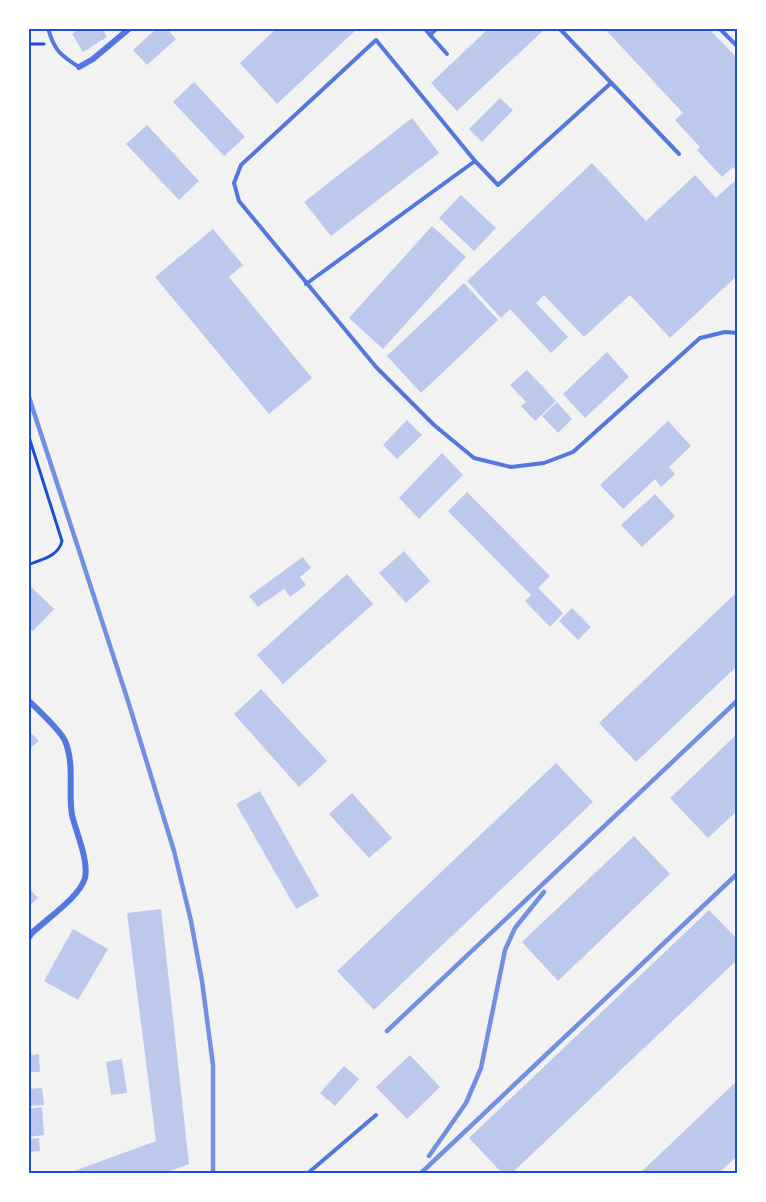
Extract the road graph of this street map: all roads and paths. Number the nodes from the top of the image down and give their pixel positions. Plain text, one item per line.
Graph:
1 (48, 28) edge
2 (130, 28) edge
3 (424, 28) edge
4 (437, 28) edge
5 (559, 28) edge
6 (719, 28) edge
7 (430, 35) junction
8 (28, 44) edge
9 (52, 44) junction
10 (738, 47) edge
11 (447, 54) dead end
12 (79, 67) joint
13 (611, 83) junction
14 (679, 154) dead end
15 (475, 161) junction
16 (306, 285) junction
17 (738, 333) edge
18 (28, 434) edge
19 (28, 565) edge
20 (28, 700) edge
21 (29, 935) edge
22 (376, 1115) dead end
23 (310, 1173) edge

1 - 9 lane
2 - 12 street
3 - 7 lane
4 - 7 lane
5 - 13 lane
6 - 10 lane
7 - 11 lane
8 - 9 path
9 - 12 lane
13 - 14 lane
13 - 15 lane
15 - 16 lane
15 - 16 lane
16 - 17 lane
18 - 19 path
20 - 21 street
22 - 23 lane

